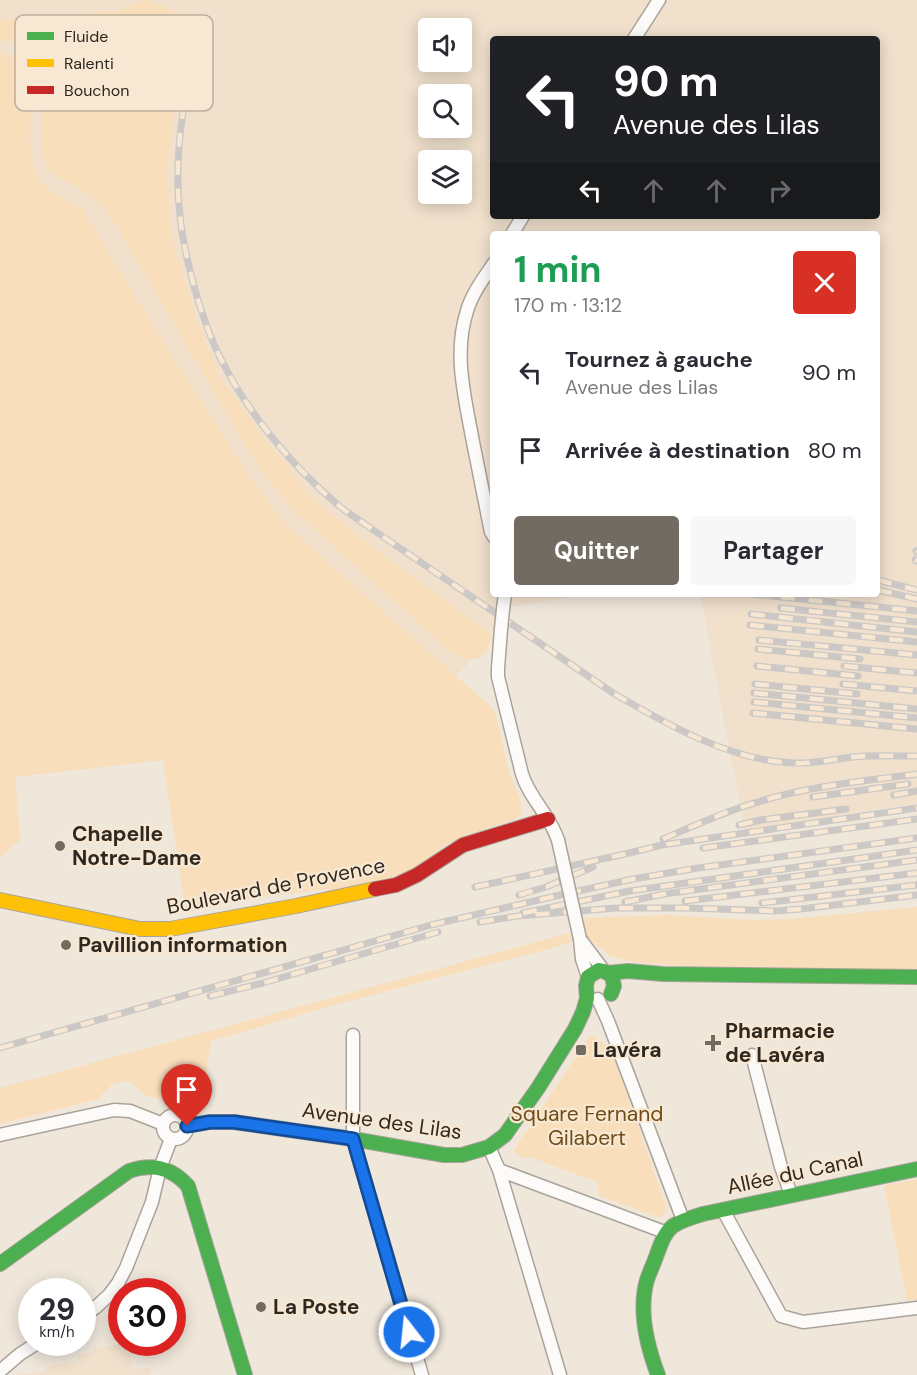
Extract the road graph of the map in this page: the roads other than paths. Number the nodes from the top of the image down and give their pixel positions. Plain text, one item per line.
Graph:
1 (659, 0) edge
2 (636, 36) edge
3 (490, 269) edge
4 (490, 527) edge
5 (505, 597) edge
6 (548, 819) junction
7 (6, 901) edge
8 (580, 939) junction
9 (606, 972) junction
10 (663, 974) junction
11 (917, 977) edge
12 (596, 990) junction
13 (353, 1035) dead end
14 (752, 1055) dead end
15 (163, 1124) junction
16 (187, 1126) junction
17 (0, 1135) edge
18 (171, 1139) junction
19 (353, 1139) junction
20 (489, 1147) junction
21 (160, 1168) junction
22 (917, 1169) edge
23 (499, 1170) junction
24 (790, 1194) junction
25 (723, 1210) junction
26 (683, 1220) junction
27 (667, 1233) junction
28 (0, 1264) edge
29 (96, 1307) edge
30 (917, 1308) edge
31 (18, 1356) edge
32 (0, 1371) edge
33 (653, 1373) edge
34 (245, 1375) edge
35 (422, 1375) edge
36 (560, 1375) edge

1 - 2 street
3 - 4 street
5 - 6 street, bridge
6 - 7 street, Boulevard de Provence
6 - 8 street, bridge
8 - 9 street
8 - 12 street
9 - 10 street
9 - 12 street
9 - 12 street
10 - 11 street
10 - 12 street
12 - 20 street
12 - 26 street
13 - 19 street
14 - 24 street
15 - 16 street
15 - 17 street
15 - 18 street
16 - 18 street
16 - 19 street, Avenue des Lilas
18 - 21 street
19 - 20 street, Avenue des Lilas
19 - 35 street
20 - 23 street, Avenue des Lilas
21 - 28 street
21 - 29 street
21 - 34 street
22 - 24 street, Allée du Canal
23 - 27 street
23 - 36 street, Avenue des Lilas
24 - 25 street, Allée du Canal
25 - 26 street, Allée du Canal
25 - 30 street
26 - 27 street
27 - 33 street
31 - 32 street

